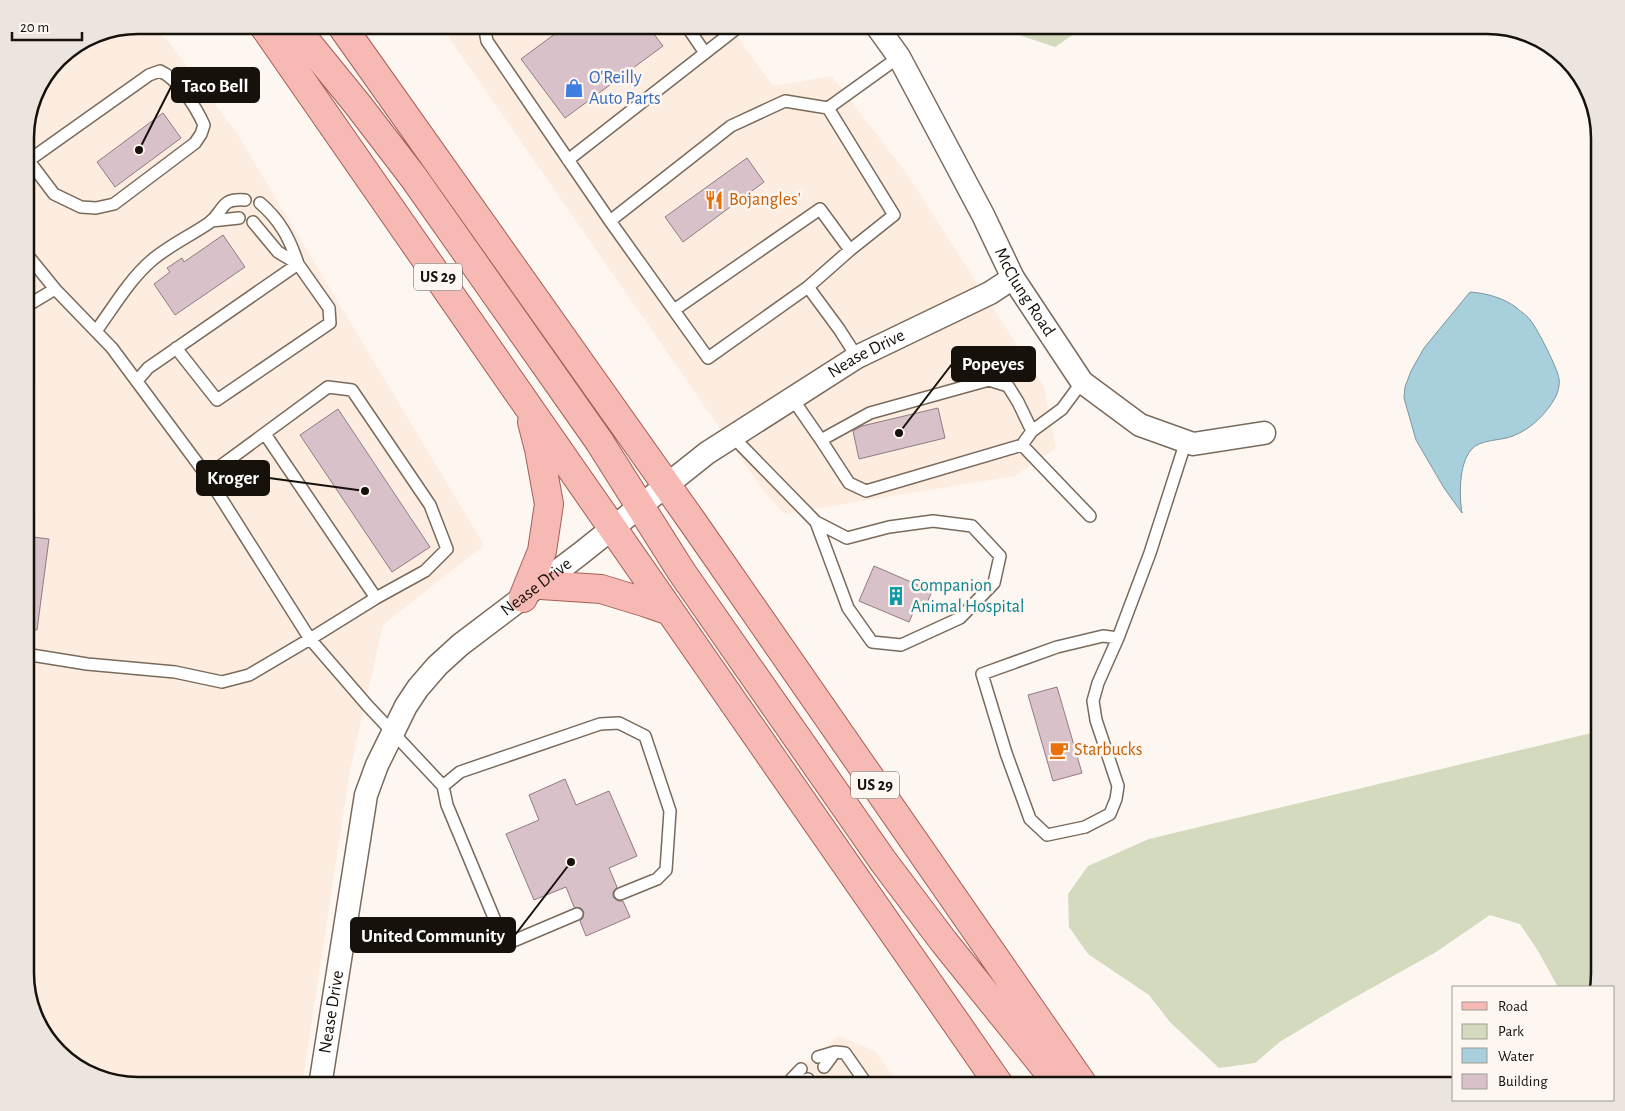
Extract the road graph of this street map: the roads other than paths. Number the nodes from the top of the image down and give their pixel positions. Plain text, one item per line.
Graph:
1 (269, 34) edge
2 (300, 34) edge
3 (348, 34) edge
4 (486, 34) edge
5 (692, 34) edge
6 (729, 34) edge
7 (882, 34) edge
8 (705, 53) junction
9 (899, 57) junction
10 (828, 108) junction
11 (34, 157) edge
12 (568, 160) junction
13 (34, 170) edge
14 (245, 200) dead end
15 (260, 203) dead end
16 (239, 218) dead end
17 (211, 221) junction
18 (610, 221) junction
19 (253, 222) dead end
20 (850, 250) junction
21 (34, 263) edge
22 (298, 264) junction
23 (1013, 278) junction
24 (808, 287) junction
25 (55, 289) junction
26 (34, 302) edge
27 (674, 310) junction
28 (96, 331) junction
29 (176, 348) junction
30 (856, 357) junction
31 (137, 381) junction
32 (1082, 382) junction
33 (792, 398) junction
34 (526, 404) junction
35 (1032, 431) junction
36 (1264, 433) dead end
37 (265, 434) junction
38 (733, 437) junction
39 (821, 440) junction
40 (1186, 441) junction
41 (1022, 445) junction
42 (207, 476) junction
43 (666, 485) junction
44 (640, 505) junction
45 (1090, 516) dead end
46 (816, 522) junction
47 (613, 528) junction
48 (532, 592) junction
49 (376, 598) junction
50 (670, 612) junction
51 (1118, 638) junction
52 (310, 640) junction
53 (34, 655) edge
54 (394, 733) junction
55 (443, 786) junction
56 (620, 894) dead end
57 (577, 914) dead end
58 (821, 1062) dead end
59 (805, 1074) dead end
60 (321, 1077) edge
61 (800, 1077) edge
62 (862, 1077) edge
63 (994, 1077) edge
64 (1053, 1077) edge
65 (1078, 1077) edge

1 - 34 main road, US 29
2 - 44 main road
3 - 43 main road, US 29
4 - 12 lane
5 - 8 lane
6 - 8 lane
7 - 9 street, McClung Road
8 - 12 lane
9 - 10 lane
9 - 23 street, McClung Road
10 - 18 lane
10 - 20 lane
11 - 13 lane
12 - 18 lane
14 - 17 lane
15 - 22 lane
16 - 17 lane
17 - 28 lane
18 - 27 lane
19 - 22 lane
20 - 24 lane
20 - 27 lane
21 - 25 lane
22 - 29 lane
22 - 29 lane
23 - 30 street, Nease Drive
23 - 32 street, McClung Road
24 - 27 lane
24 - 30 lane
25 - 26 lane
25 - 28 lane
28 - 31 lane
29 - 31 lane
30 - 33 street, Nease Drive
31 - 42 lane
32 - 35 lane
32 - 40 street, McClung Road
33 - 38 street, Nease Drive
33 - 39 lane
34 - 47 main road, US 29
34 - 48 main road
35 - 39 lane
35 - 41 lane
36 - 40 street, McClung Road
37 - 42 lane
37 - 49 lane
37 - 49 lane
38 - 43 street, Nease Drive
38 - 46 lane
39 - 41 lane
40 - 51 lane
41 - 45 lane
42 - 52 lane
43 - 44 street, Nease Drive
43 - 65 main road, US 29
44 - 47 street, Nease Drive
44 - 64 main road
46 - 46 lane
47 - 48 street, Nease Drive
47 - 50 main road, US 29
48 - 50 main road
48 - 54 street, Nease Drive
49 - 52 lane
50 - 63 main road, US 29
51 - 51 lane
52 - 53 lane
52 - 54 lane
54 - 55 lane
54 - 60 street, Nease Drive
55 - 56 lane
55 - 57 lane
58 - 62 lane
59 - 61 lane

